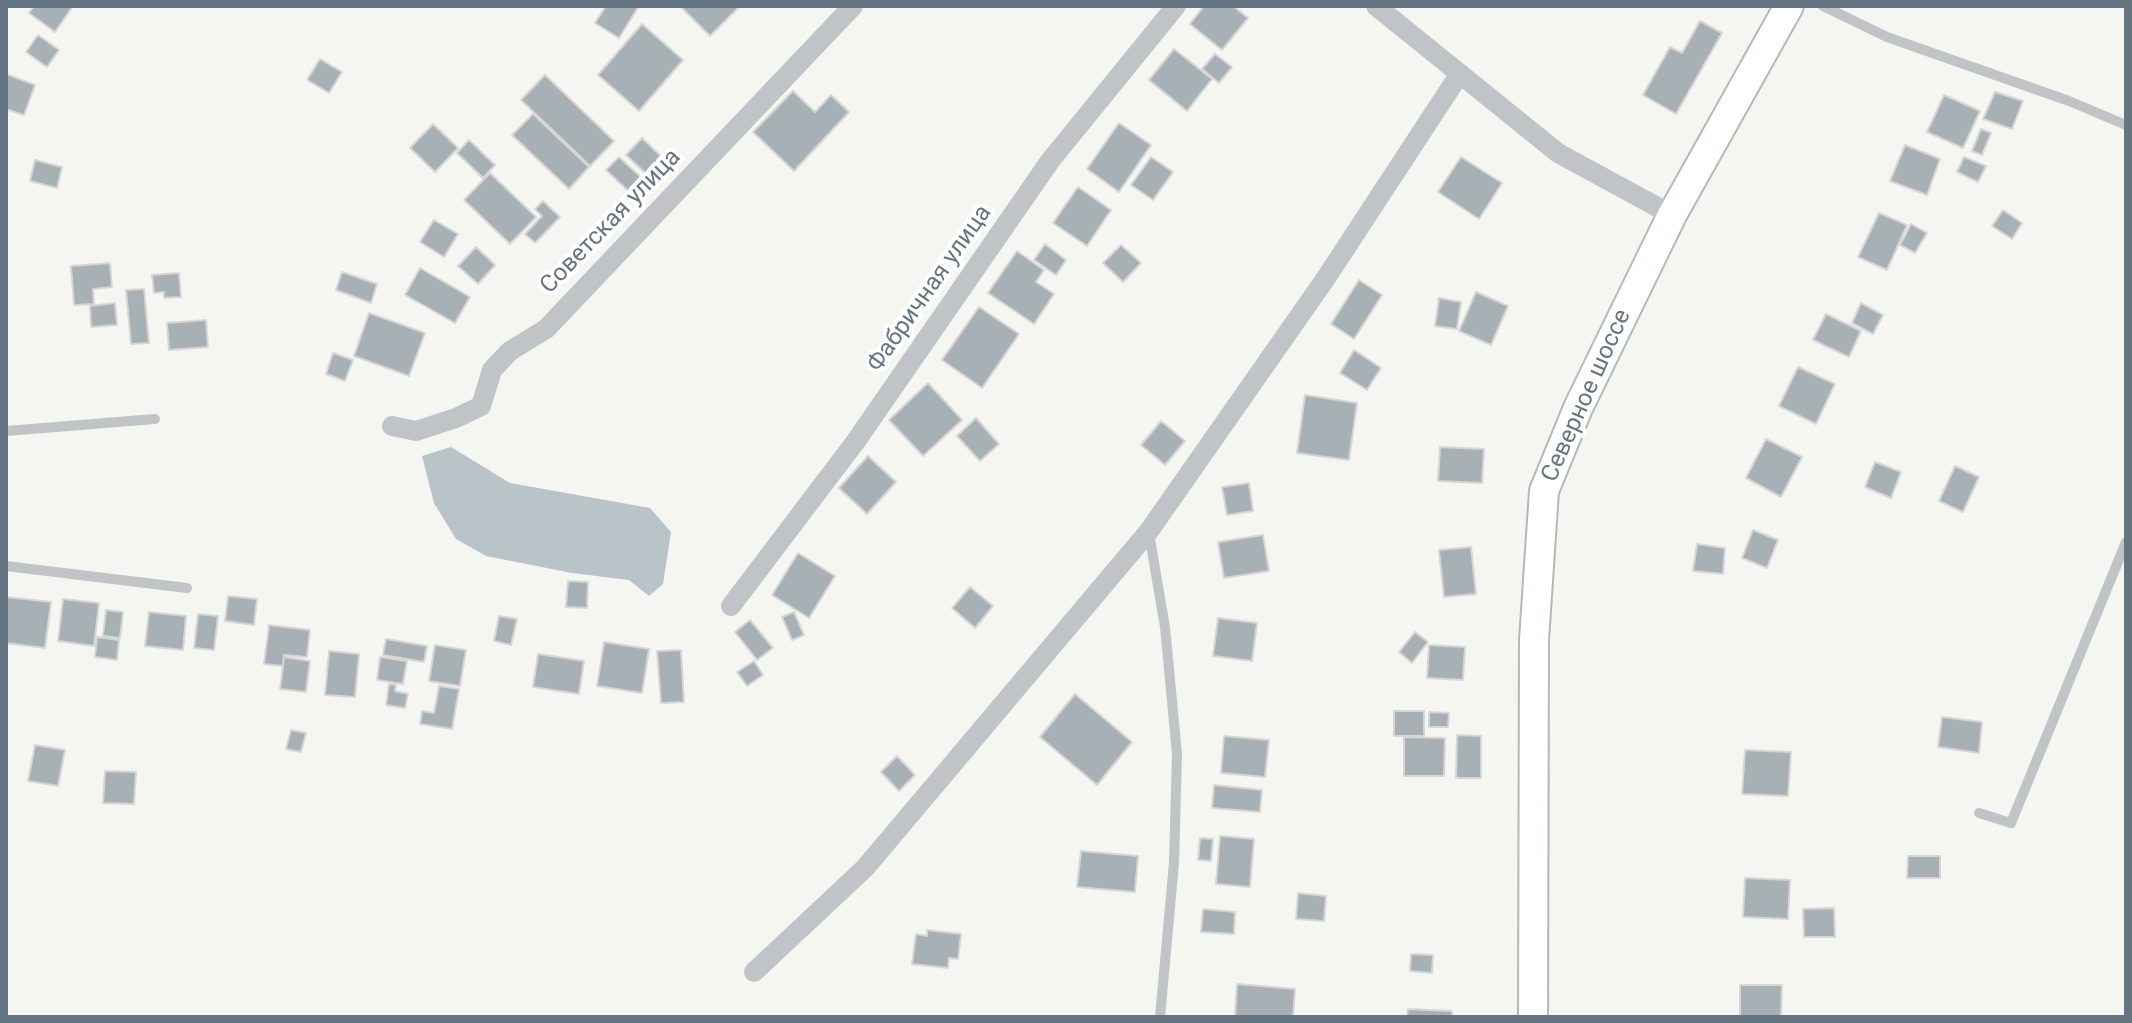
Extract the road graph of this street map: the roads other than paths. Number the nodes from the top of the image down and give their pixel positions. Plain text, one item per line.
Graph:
1 (853, 6) edge
2 (1176, 6) edge
3 (1376, 6) edge
4 (1789, 6) edge
5 (1823, 6) edge
6 (1459, 75) junction
7 (2126, 125) edge
8 (1672, 215) junction
9 (155, 419) dead end
10 (392, 426) dead end
11 (6, 431) edge
12 (1149, 531) junction
13 (2126, 542) edge
14 (6, 566) edge
15 (187, 588) dead end
16 (731, 606) dead end
17 (1979, 813) dead end
18 (754, 972) dead end
19 (1160, 1017) edge
20 (1533, 1017) edge

1 - 10 street, Советская улица
2 - 16 street, Фабричная улица
3 - 6 street
4 - 8 main road, Северное шоссе
5 - 7 lane
6 - 8 street
6 - 12 street
8 - 20 main road, Северное шоссе
9 - 11 lane
12 - 18 street
12 - 19 lane
13 - 17 lane
14 - 15 lane

